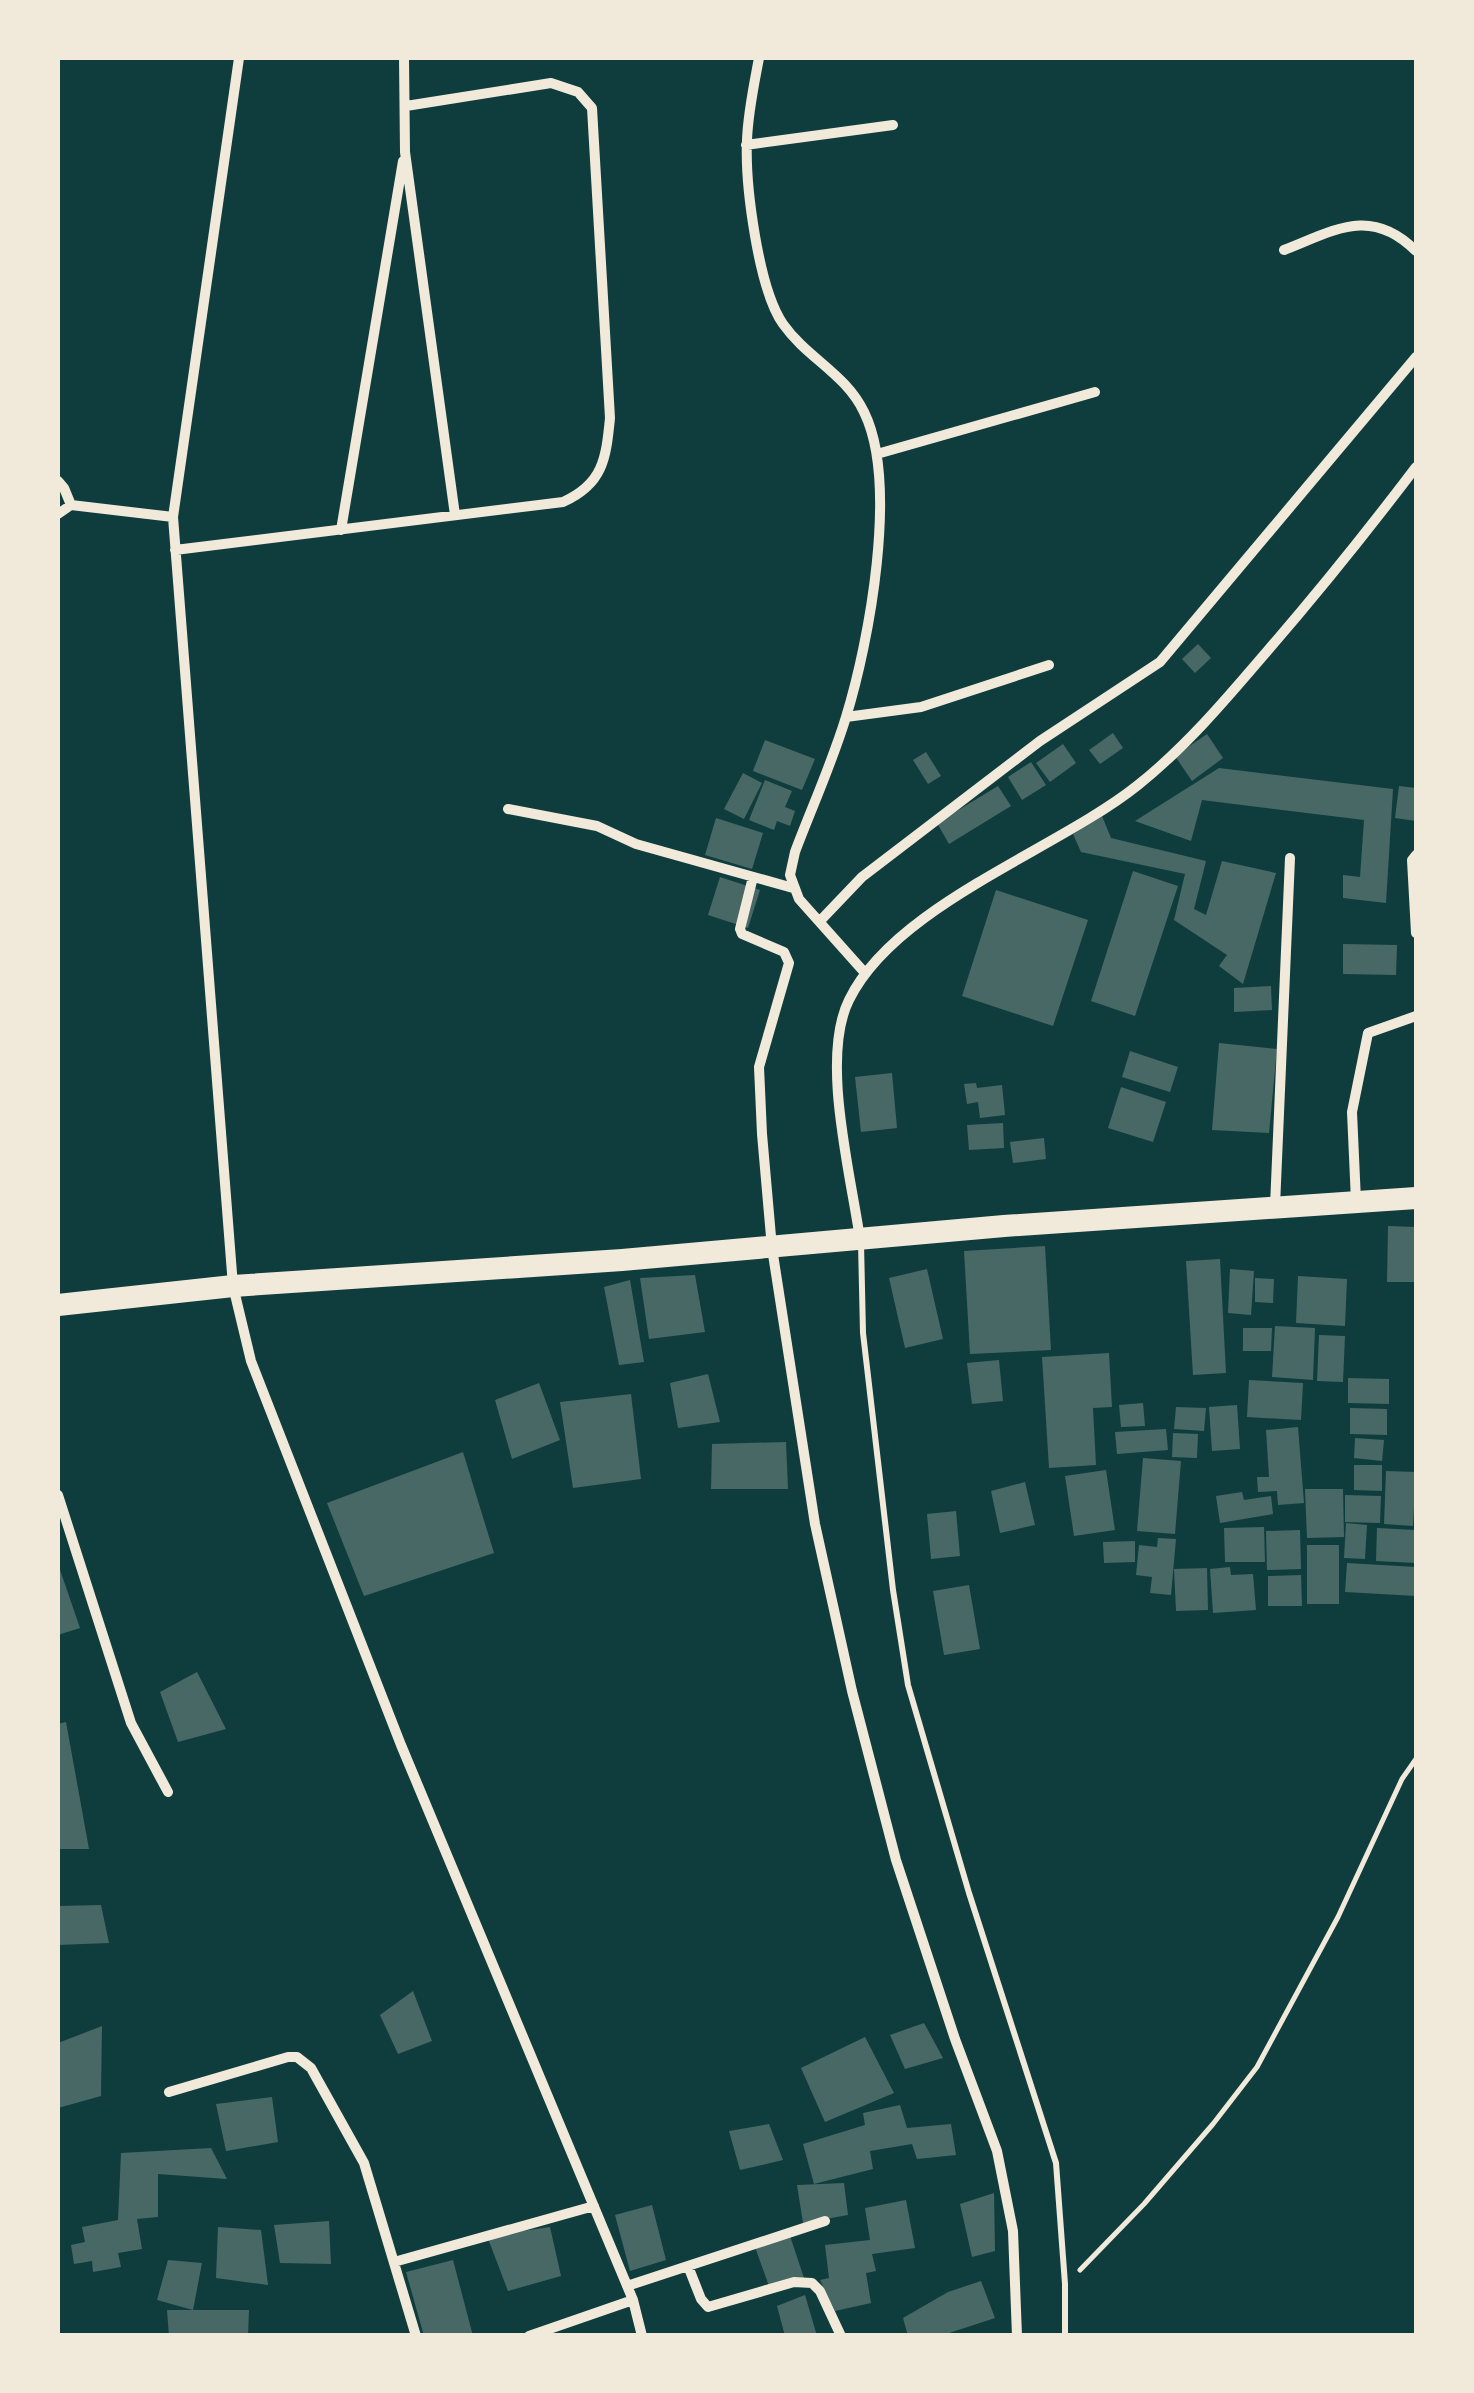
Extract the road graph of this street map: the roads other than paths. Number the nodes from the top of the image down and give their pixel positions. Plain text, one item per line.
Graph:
1 (238, 58) edge
2 (404, 58) edge
3 (759, 58) edge
4 (406, 106) junction
5 (893, 125) dead end
6 (746, 145) junction
7 (404, 152) junction
8 (1284, 250) dead end
9 (1416, 250) edge
10 (1416, 358) edge
11 (1095, 392) dead end
12 (877, 454) junction
13 (1416, 467) edge
14 (58, 481) edge
15 (71, 506) junction
16 (58, 514) edge
17 (456, 515) junction
18 (173, 518) junction
19 (340, 530) junction
20 (175, 550) junction
21 (1050, 665) dead end
22 (846, 717) junction
23 (508, 809) dead end
24 (1416, 854) edge
25 (1290, 858) dead end
26 (753, 877) junction
27 (793, 888) junction
28 (820, 921) junction
29 (1416, 934) edge
30 (865, 973) junction
31 (1416, 1016) edge
32 (1416, 1198) edge
33 (1356, 1200) junction
34 (1275, 1208) junction
35 (857, 1240) junction
36 (778, 1248) junction
37 (233, 1286) junction
38 (58, 1305) edge
39 (58, 1495) edge
40 (168, 1792) dead end
41 (169, 2092) dead end
42 (594, 2206) junction
43 (826, 2221) dead end
44 (394, 2262) junction
45 (688, 2266) junction
46 (627, 2286) junction
47 (633, 2300) junction
48 (416, 2336) edge
49 (530, 2336) edge
50 (642, 2336) edge
51 (841, 2336) edge
52 (1016, 2336) edge
53 (1065, 2336) edge

1 - 18 street
2 - 4 street
3 - 6 street
4 - 7 street
4 - 17 street
5 - 6 street
6 - 12 street
7 - 17 street
7 - 19 street
8 - 9 street
10 - 28 street
11 - 12 street
12 - 22 street
13 - 30 street
14 - 15 street
15 - 16 street
15 - 18 street
17 - 19 street
18 - 20 street
19 - 20 street
20 - 37 street
21 - 22 street
22 - 27 street
23 - 26 street
24 - 29 street
25 - 34 street
26 - 27 street
26 - 36 street
27 - 28 street
28 - 30 street
30 - 35 street
31 - 33 street
32 - 33 main road
33 - 34 main road
34 - 35 main road
35 - 36 main road
35 - 53 lane
36 - 37 main road
36 - 52 street
37 - 38 main road
37 - 42 street
39 - 40 street
41 - 44 street
42 - 44 street
42 - 46 street
43 - 45 street
44 - 48 street
45 - 46 street
45 - 51 street
46 - 47 street
47 - 49 street
47 - 50 street

